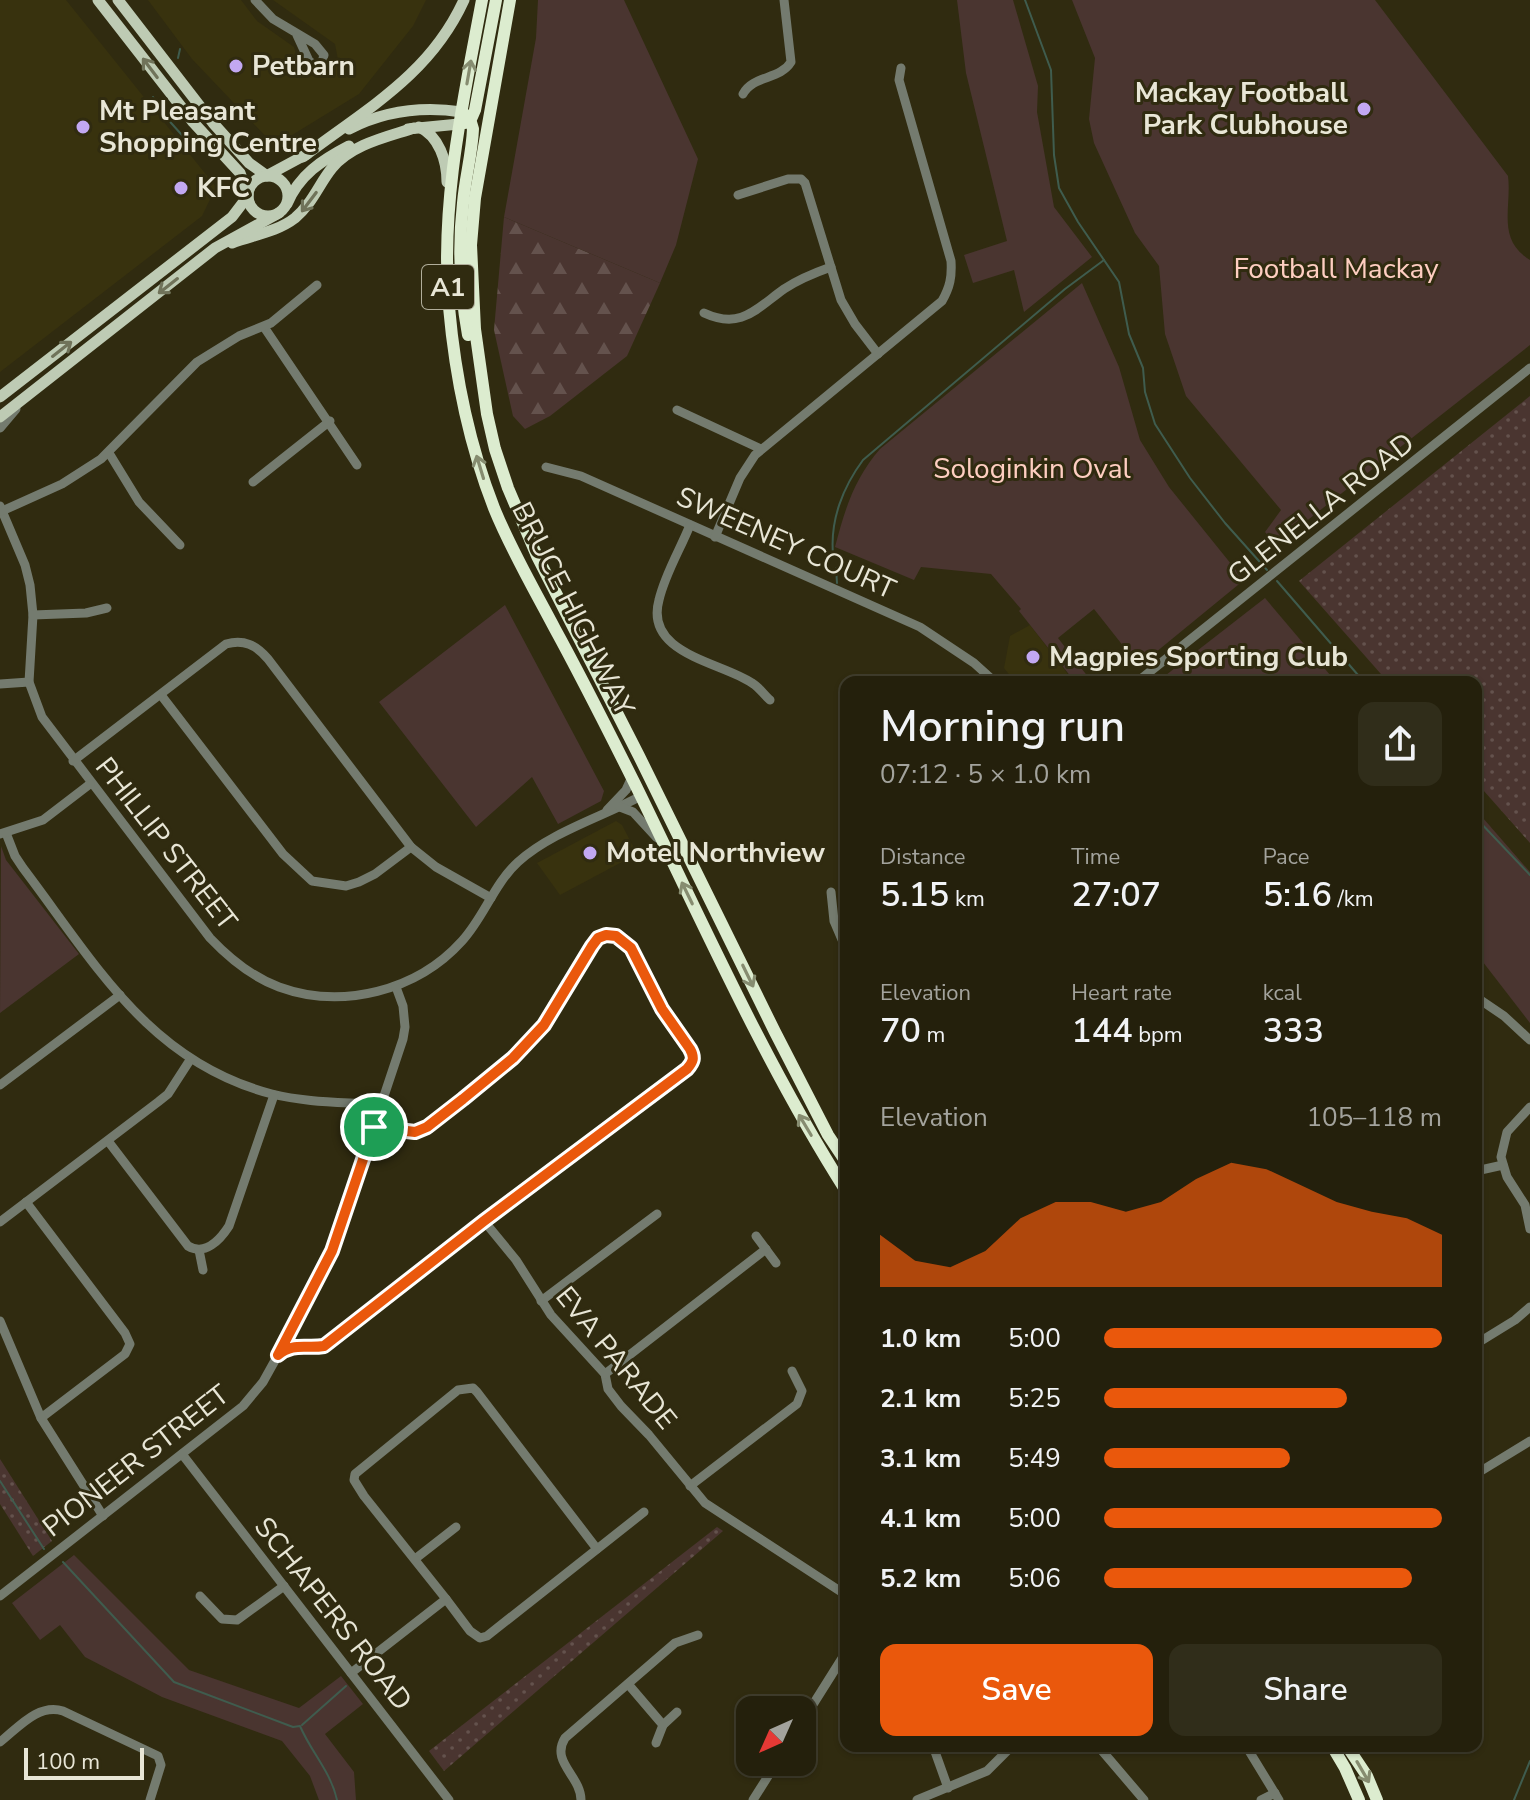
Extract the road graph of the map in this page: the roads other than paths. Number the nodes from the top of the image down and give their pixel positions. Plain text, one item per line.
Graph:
1 (98, 0) edge
2 (118, 0) edge
3 (255, 0) edge
4 (464, 0) edge
5 (482, 0) edge
6 (496, 0) edge
7 (510, 0) edge
8 (784, 0) edge
9 (297, 35) dead end
10 (901, 68) dead end
11 (743, 94) dead end
12 (464, 119) junction
13 (417, 127) junction
14 (303, 157) junction
15 (268, 176) junction
16 (248, 195) junction
17 (738, 195) dead end
18 (283, 209) junction
19 (447, 214) junction
20 (200, 261) junction
21 (831, 267) junction
22 (317, 285) dead end
23 (704, 313) dead end
24 (264, 327) junction
25 (878, 354) junction
26 (1530, 368) edge
27 (29, 394) junction
28 (0, 397) edge
29 (677, 410) dead end
30 (0, 417) edge
31 (330, 421) junction
32 (0, 428) edge
33 (490, 431) junction
34 (761, 449) junction
35 (109, 453) junction
36 (357, 465) dead end
37 (546, 467) dead end
38 (253, 482) dead end
39 (1, 508) edge
40 (690, 525) junction
41 (715, 537) junction
42 (180, 545) dead end
43 (107, 608) dead end
44 (33, 615) junction
45 (584, 646) junction
46 (988, 676) edge
47 (1145, 676) edge
48 (29, 682) junction
49 (0, 684) edge
50 (161, 695) junction
51 (770, 700) dead end
52 (73, 761) junction
53 (632, 777) junction
54 (90, 784) junction
55 (641, 796) junction
56 (620, 807) junction
57 (605, 812) junction
58 (3, 833) edge
59 (664, 846) junction
60 (411, 847) junction
61 (831, 892) dead end
62 (491, 898) junction
63 (840, 935) edge
64 (396, 987) junction
65 (120, 995) junction
66 (1482, 1001) edge
67 (1530, 1040) edge
68 (190, 1060) junction
69 (0, 1085) edge
70 (274, 1095) junction
71 (381, 1105) junction
72 (1530, 1107) edge
73 (374, 1127) junction
74 (108, 1141) junction
75 (840, 1153) edge
76 (1503, 1165) junction
77 (1482, 1170) edge
78 (840, 1181) edge
79 (26, 1202) junction
80 (657, 1214) dead end
81 (484, 1221) junction
82 (0, 1222) edge
83 (1530, 1229) edge
84 (756, 1236) dead end
85 (766, 1249) junction
86 (199, 1250) junction
87 (776, 1263) dead end
88 (203, 1270) dead end
89 (541, 1301) junction
90 (1530, 1307) edge
91 (0, 1321) edge
92 (294, 1324) junction
93 (1482, 1340) edge
94 (303, 1345) junction
95 (278, 1355) junction
96 (792, 1371) dead end
97 (605, 1374) junction
98 (41, 1418) junction
99 (1530, 1441) edge
100 (182, 1454) junction
101 (1482, 1470) edge
102 (690, 1486) junction
103 (644, 1512) dead end
104 (103, 1516) junction
105 (456, 1527) dead end
106 (597, 1549) junction
107 (415, 1559) junction
108 (284, 1586) junction
109 (840, 1591) edge
110 (0, 1596) edge
111 (200, 1596) dead end
112 (446, 1599) junction
113 (698, 1635) dead end
114 (840, 1662) edge
115 (351, 1673) junction
116 (628, 1684) junction
117 (816, 1700) edge
118 (677, 1712) dead end
119 (663, 1725) junction
120 (0, 1742) edge
121 (656, 1743) dead end
122 (935, 1752) edge
123 (1006, 1752) edge
124 (1103, 1752) edge
125 (1250, 1752) edge
126 (1336, 1752) edge
127 (1351, 1752) edge
128 (768, 1776) edge
129 (948, 1788) junction
130 (1277, 1796) edge
131 (150, 1800) edge
132 (449, 1800) edge
133 (581, 1800) edge
134 (753, 1800) edge
135 (917, 1800) edge
136 (1144, 1800) edge
137 (1261, 1800) edge
138 (1359, 1800) edge
139 (1377, 1800) edge

16 -> 1 main road
2 - 15 main road
3 - 9 street
4 - 14 main road
12 -> 5 highway, BRUCE HIGHWAY / A1
6 - 12 highway
7 - 33 highway, BRUCE HIGHWAY / A1
8 - 11 street
10 - 25 street
12 - 13 main road
12 - 14 main road
12 - 19 highway, BRUCE HIGHWAY / A1
12 - 33 highway
13 - 18 main road
13 - 19 main road
13 -> 20 main road
14 - 15 main road
15 - 16 main road
15 - 18 main road
16 - 18 main road
28 -> 16 main road
17 - 21 street
18 - 20 main road
53 -> 19 highway, BRUCE HIGHWAY / A1
20 -> 27 main road
21 - 23 street
21 - 25 street
22 - 24 street
24 - 31 street
24 - 35 street
25 - 34 street
26 - 47 street, GLENELLA ROAD
27 - 30 main road
27 - 32 street
29 - 34 street
31 - 36 street
31 - 38 street
33 - 45 highway, BRUCE HIGHWAY / A1
34 - 41 street
35 - 39 street
35 - 42 street
37 - 40 street, SWEENEY COURT
39 - 44 street, PHILLIP STREET
40 - 41 street, SWEENEY COURT
40 - 51 street
41 - 46 street, SWEENEY COURT
43 - 44 street
44 - 48 street, PHILLIP STREET
45 - 55 highway
45 -> 75 highway, BRUCE HIGHWAY / A1
48 - 49 street
48 - 52 street, PHILLIP STREET
50 - 52 street
50 - 60 street
50 - 60 street
52 - 54 street, PHILLIP STREET
53 - 55 highway, BRUCE HIGHWAY / A1
53 - 57 street
54 - 58 street
54 - 64 street, PHILLIP STREET
55 - 56 street
55 - 59 highway, BRUCE HIGHWAY / A1
56 - 57 street
56 - 59 street
57 - 62 street, PHILLIP STREET
58 - 65 street
78 -> 59 highway, BRUCE HIGHWAY / A1
60 - 62 street
61 - 63 street
62 - 64 street, PHILLIP STREET
64 - 71 street, PIONEER STREET
65 - 68 street
65 - 69 street
66 - 67 street
68 - 70 street
68 - 74 street
70 - 71 street
70 - 86 street
71 - 73 street, PIONEER STREET
72 - 76 street
73 - 81 street
73 - 92 street, PIONEER STREET
74 - 79 street
74 - 86 street
76 - 77 street
76 - 83 street
79 - 82 street
79 - 98 street
80 - 89 street
81 - 89 street, EVA PARADE
81 - 94 street
84 - 85 street
85 - 87 street
85 - 97 street
86 - 88 street
89 - 97 street, EVA PARADE
90 - 93 street
91 - 98 street
92 - 94 street
92 - 95 street, PIONEER STREET
94 - 95 street
95 - 100 street, PIONEER STREET
96 - 102 street
97 - 102 street, EVA PARADE
98 - 104 street
99 - 101 street
100 - 104 street, PIONEER STREET
100 - 108 street, SCHAPERS ROAD
102 - 109 street, EVA PARADE
103 - 106 street
104 - 110 street, PIONEER STREET
105 - 107 street
106 - 107 street
106 - 112 street
107 - 112 street
108 - 111 street
108 - 115 street, SCHAPERS ROAD
112 - 115 street
113 - 116 street
114 - 117 street
115 - 132 street, SCHAPERS ROAD
116 - 119 street
116 - 133 street
118 - 119 street
119 - 121 street
120 - 131 street
122 - 129 street
123 - 129 street
124 - 136 street
125 - 130 street
126 - 138 highway
127 -> 139 highway
128 - 134 street
129 - 135 street
130 - 137 street

